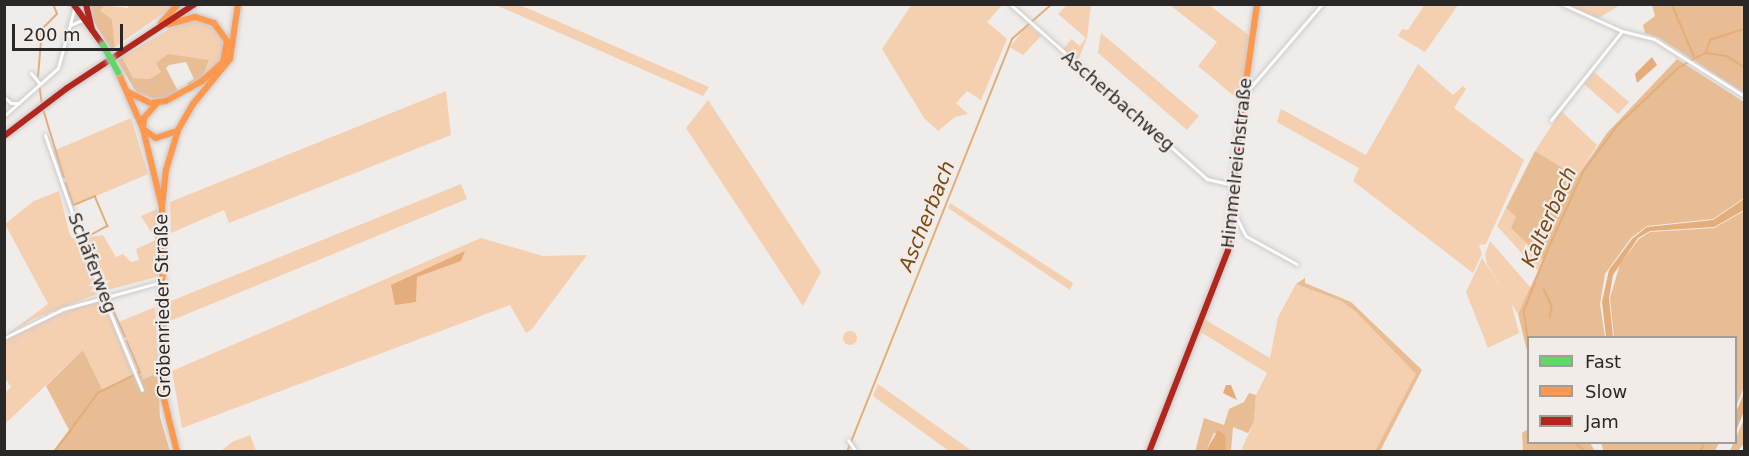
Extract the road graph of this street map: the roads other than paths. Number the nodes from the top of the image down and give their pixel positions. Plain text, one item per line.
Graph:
1 (86, 4) edge
2 (178, 4) edge
3 (195, 4) edge
4 (238, 4) edge
5 (1010, 4) edge
6 (1257, 4) edge
7 (1322, 4) edge
8 (1562, 4) edge
9 (75, 5) edge
10 (85, 19) junction
11 (70, 24) junction
12 (92, 29) junction
13 (153, 30) junction
14 (1622, 31) junction
15 (31, 73) dead end
16 (40, 84) junction
17 (128, 92) junction
18 (1744, 96) edge
19 (4, 97) edge
20 (1243, 97) junction
21 (21, 103) junction
22 (157, 103) junction
23 (4, 116) edge
24 (1551, 120) dead end
25 (143, 129) junction
26 (178, 130) junction
27 (45, 135) dead end
28 (4, 136) edge
29 (1233, 184) junction
30 (162, 207) junction
31 (1232, 209) junction
32 (1297, 264) dead end
33 (165, 281) junction
34 (103, 295) junction
35 (4, 338) edge
36 (142, 390) dead end
37 (848, 440) dead end
38 (177, 452) edge
39 (856, 452) edge
40 (1149, 452) edge

1 - 12 main road
2 - 13 main road
3 - 13 main road
4 - 26 main road
5 - 29 street, Ascherbachweg
6 - 20 main road, Himmelreichstraße
7 - 20 street
8 - 14 street
9 - 10 main road, Gröbenrieder Straße
9 - 11 street
10 - 11 street
10 - 12 main road, Gröbenrieder Straße
11 - 16 street
12 - 17 main road, Gröbenrieder Straße, bridge
13 - 22 main road
13 - 28 main road
14 - 18 street
14 - 24 street
15 - 16 street
16 - 21 street
17 - 22 main road
17 - 25 main road, Gröbenrieder Straße
19 - 21 street
20 - 29 main road, Himmelreichstraße
21 - 23 street
22 - 25 main road
25 - 26 main road
25 - 30 main road, Gröbenrieder Straße
26 - 30 main road
27 - 34 street, Schäferweg
29 - 31 main road, Himmelreichstraße
30 - 33 main road, Gröbenrieder Straße
31 - 32 street
31 - 40 main road, Himmelreichstraße
33 - 34 street
33 - 38 main road, Gröbenrieder Straße
34 - 35 street
34 - 36 street, Schäferweg
37 - 39 street

